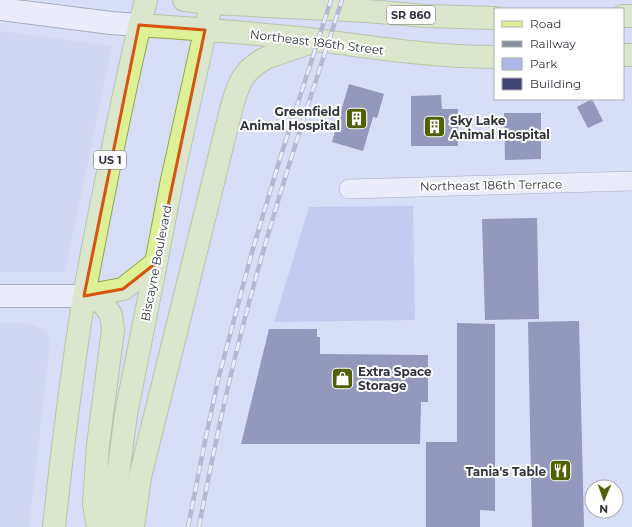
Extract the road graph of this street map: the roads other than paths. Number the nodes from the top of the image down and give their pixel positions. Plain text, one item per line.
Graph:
1 (146, 0) edge
2 (184, 0) edge
3 (211, 1) edge
4 (319, 4) edge
5 (0, 9) edge
6 (494, 18) edge
7 (139, 25) junction
8 (205, 30) junction
9 (318, 40) junction
10 (494, 57) edge
11 (632, 182) edge
12 (349, 189) dead end
13 (156, 263) junction
14 (0, 296) edge
15 (84, 296) junction
16 (54, 527) edge
17 (98, 527) edge
18 (111, 527) edge
19 (133, 527) edge

1 - 7 main road, US 1
2 - 3 main road, SR 860
3 - 4 main road, SR 860
3 - 8 main road, Biscayne Boulevard
4 - 6 main road, SR 860
5 - 7 street
7 - 8 main road, Northeast 186th Street
7 - 15 main road, US 1
8 - 9 main road, Northeast 186th Street
8 - 13 main road, Biscayne Boulevard
9 - 10 main road, Northeast 186th Street
9 - 19 main road
11 - 12 street, Northeast 186th Terrace
13 - 15 main road
13 - 18 main road, Biscayne Boulevard
14 - 15 street
15 - 16 main road, US 1
15 - 17 main road

